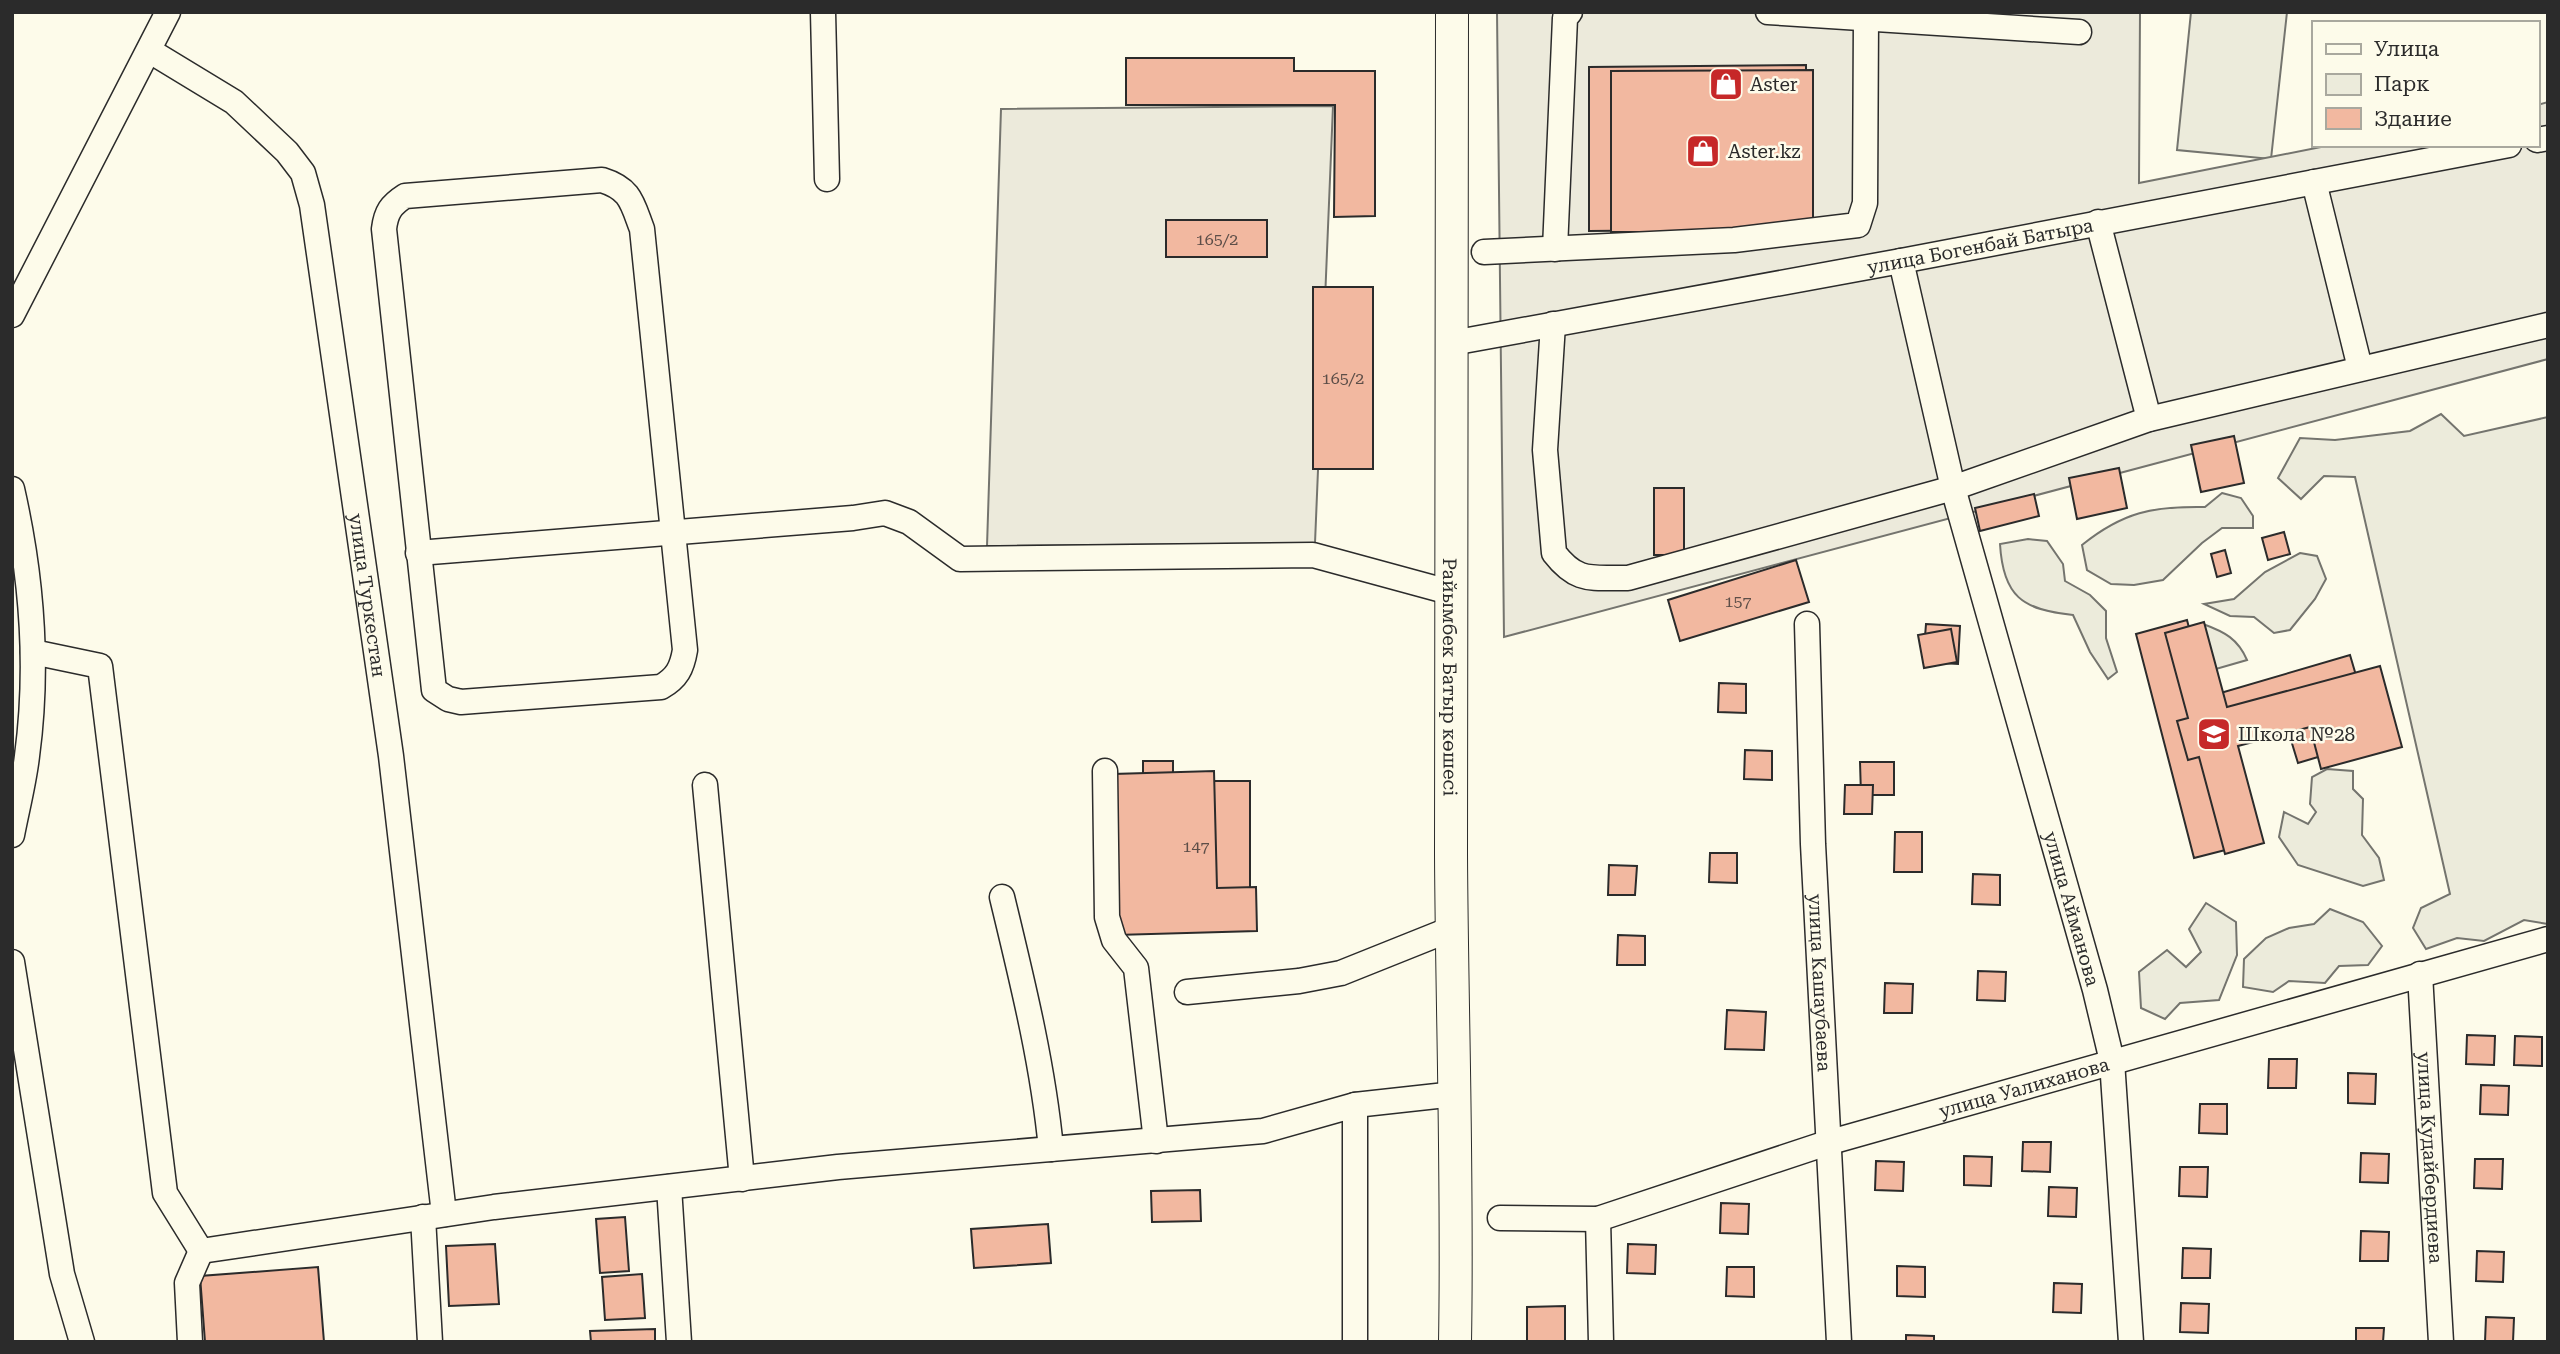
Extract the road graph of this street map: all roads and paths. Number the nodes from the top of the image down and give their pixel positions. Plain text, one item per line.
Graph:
1 (168, 12) edge
2 (823, 12) edge
3 (1452, 12) edge
4 (1570, 12) edge
5 (1768, 12) edge
6 (1866, 18) junction
7 (2079, 32) dead end
8 (150, 51) junction
9 (2498, 147) edge
10 (827, 179) dead end
11 (2314, 182) junction
12 (2098, 222) junction
13 (1555, 249) junction
14 (1483, 252) dead end
15 (1901, 261) junction
16 (12, 315) edge
17 (1553, 324) junction
18 (2548, 325) edge
19 (1452, 343) junction
20 (2360, 368) junction
21 (2149, 419) junction
22 (1953, 488) junction
23 (12, 489) edge
24 (672, 533) junction
25 (418, 553) junction
26 (1449, 592) junction
27 (1807, 624) dead end
28 (33, 652) junction
29 (22, 698) edge
30 (1105, 771) dead end
31 (705, 785) dead end
32 (12, 835) edge
33 (1002, 897) dead end
34 (1451, 929) junction
35 (2548, 940) edge
36 (12, 962) edge
37 (2420, 974) junction
38 (1186, 992) dead end
39 (2112, 1061) junction
40 (1455, 1094) junction
41 (1354, 1105) junction
42 (1156, 1141) junction
43 (1827, 1143) junction
44 (1051, 1149) junction
45 (742, 1179) junction
46 (669, 1187) junction
47 (433, 1216) junction
48 (1500, 1218) dead end
49 (1598, 1219) junction
50 (201, 1251) junction
51 (82, 1342) edge
52 (190, 1342) edge
53 (430, 1342) edge
54 (679, 1342) edge
55 (1354, 1342) edge
56 (1455, 1342) edge
57 (1601, 1342) edge
58 (1839, 1342) edge
59 (2131, 1342) edge
60 (2441, 1342) edge

1 - 8 street
2 - 10 street
3 - 19 main road, Райымбек Батыр көшесі
4 - 13 street
5 - 6 street
6 - 7 street
6 - 13 street
8 - 16 street
8 - 47 street, улица Туркестан
9 - 11 street, улица Богенбай Батыра
11 - 12 street, улица Богенбай Батыра
11 - 20 street
12 - 15 street, улица Богенбай Батыра
12 - 21 street
13 - 14 street
15 - 17 street, улица Богенбай Батыра
15 - 22 street, улица Айманова
17 - 19 street, улица Богенбай Батыра
17 - 22 street
18 - 20 street
19 - 26 main road, Райымбек Батыр көшесі
20 - 21 street
21 - 22 street
22 - 39 street, улица Айманова
23 - 28 street
24 - 25 street
24 - 25 street
24 - 25 street
24 - 26 street
26 - 34 main road, Райымбек Батыр көшесі
27 - 43 street, улица Кашаубаева
28 - 29 street
28 - 50 street
29 - 32 street
30 - 42 street
31 - 45 street
33 - 44 street
34 - 38 street
34 - 40 main road, Райымбек Батыр көшесі
35 - 37 street, улица Уалиханова
36 - 51 street
37 - 39 street, улица Уалиханова
37 - 60 street, улица Кудайбердиева
39 - 43 street, улица Уалиханова
39 - 59 street, улица Айманова
40 - 41 street
40 - 56 main road, Райымбек Батыр көшесі
41 - 42 street
41 - 55 street
42 - 44 street
43 - 49 street, улица Уалиханова
43 - 58 street, улица Кашаубаева
44 - 45 street
45 - 46 street
46 - 47 street
46 - 54 street
47 - 50 street
47 - 53 street, улица Туркестан
48 - 49 street, улица Уалиханова
49 - 57 street
50 - 52 street

